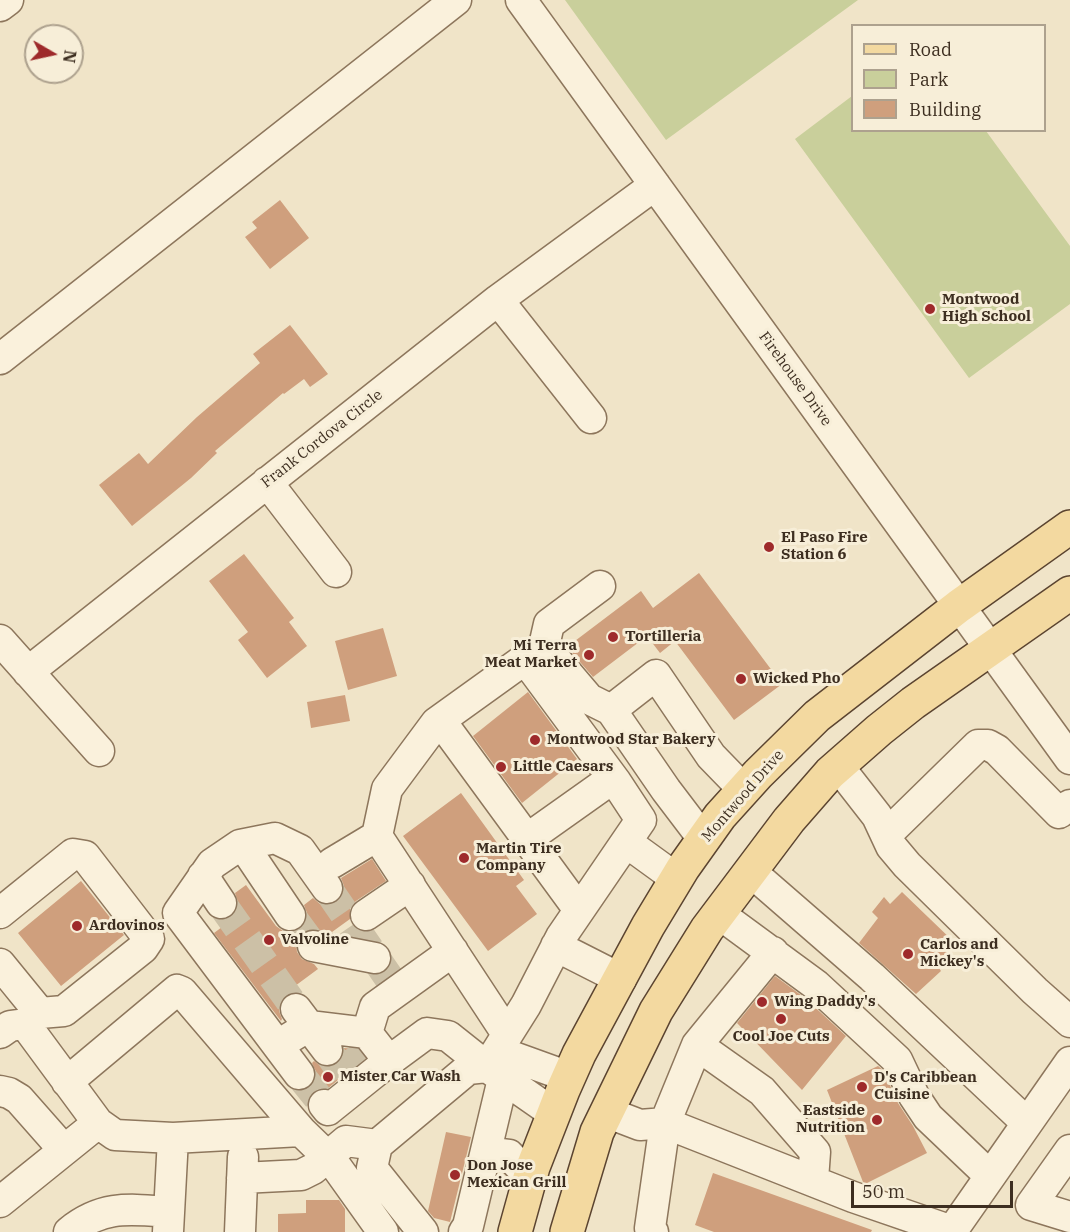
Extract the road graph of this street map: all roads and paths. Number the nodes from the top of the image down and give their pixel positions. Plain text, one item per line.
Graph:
1 (8, 0) edge
2 (456, 0) edge
3 (521, 0) edge
4 (0, 6) edge
5 (655, 185) junction
6 (498, 300) junction
7 (0, 358) edge
8 (591, 418) dead end
9 (267, 482) junction
10 (1070, 527) edge
11 (336, 572) dead end
12 (600, 586) dead end
13 (1070, 593) edge
14 (959, 606) junction
15 (0, 640) edge
16 (990, 648) junction
17 (534, 652) junction
18 (28, 672) junction
19 (611, 710) junction
20 (440, 720) junction
21 (99, 751) dead end
22 (1070, 759) edge
23 (838, 766) junction
24 (613, 778) junction
25 (744, 790) junction
26 (1064, 809) edge
27 (886, 835) junction
28 (377, 836) junction
29 (527, 839) junction
30 (704, 840) junction
31 (626, 842) junction
32 (243, 845) junction
33 (750, 871) junction
34 (203, 876) junction
35 (676, 879) junction
36 (410, 885) junction
37 (221, 903) tunnel mouth
38 (579, 910) junction
39 (0, 913) edge
40 (718, 913) junction
41 (290, 915) tunnel mouth
42 (366, 915) dead end
43 (339, 927) tunnel mouth
44 (313, 946) tunnel mouth
45 (556, 946) junction
46 (453, 951) junction
47 (773, 952) junction
48 (0, 964) edge
49 (621, 979) junction
50 (1070, 1022) edge
51 (22, 1024) edge
52 (346, 1040) junction
53 (278, 1045) junction
54 (697, 1045) junction
55 (491, 1061) junction
56 (1070, 1062) edge
57 (299, 1074) tunnel mouth
58 (367, 1076) junction
59 (67, 1082) junction
60 (0, 1091) edge
61 (562, 1093) junction
62 (324, 1105) dead end
63 (606, 1112) junction
64 (493, 1121) junction
65 (98, 1123) junction
66 (665, 1123) junction
67 (1027, 1123) junction
68 (301, 1131) junction
69 (244, 1134) junction
70 (173, 1138) junction
71 (377, 1145) junction
72 (64, 1150) junction
73 (1070, 1150) edge
74 (327, 1157) junction
75 (483, 1162) junction
76 (990, 1176) junction
77 (530, 1177) junction
78 (242, 1178) junction
79 (813, 1180) junction
80 (0, 1202) edge
81 (1070, 1217) edge
82 (168, 1222) edge
83 (112, 1223) edge
84 (951, 1231) edge
85 (69, 1232) edge
86 (240, 1232) edge
87 (383, 1232) edge
88 (423, 1232) edge
89 (464, 1232) edge
90 (514, 1232) edge
91 (567, 1232) edge
92 (653, 1232) edge

1 - 4 street
2 - 7 street
3 - 5 street, Firehouse Drive
5 - 6 street, Frank Cordova Circle
5 - 14 street, Firehouse Drive
6 - 8 street
6 - 9 street, Frank Cordova Circle
9 - 11 street
9 - 18 street, Frank Cordova Circle
10 - 14 main road, Montwood Drive
12 - 17 street
13 - 16 main road
14 - 16 street, Firehouse Drive
14 - 25 main road, Montwood Drive
15 - 18 street
16 - 22 street, Firehouse Drive
16 - 23 main road
17 - 19 street
17 - 20 street
17 - 24 street
18 - 21 street
19 - 25 street
19 - 30 street
20 - 28 street
20 - 29 street
23 - 27 street
23 - 33 main road
24 - 29 street
24 - 31 street
25 - 30 main road, Montwood Drive
26 - 27 street
27 - 50 street
28 - 32 street
28 - 36 street
29 - 38 street
30 - 35 main road, Montwood Drive
31 - 35 street
31 - 38 street
32 - 34 street
32 - 41 street
33 - 40 main road
33 - 67 street
34 - 37 street
34 - 53 street
35 - 49 main road, Montwood Drive
36 - 42 street
36 - 46 street
38 - 45 street
39 - 51 street
40 - 47 street
40 - 63 main road
43 - 44 street
45 - 49 street
45 - 55 street
46 - 52 street
46 - 55 street
47 - 54 street
47 - 76 street
48 - 51 street
49 - 61 main road, Montwood Drive
51 - 59 street
52 - 53 street
52 - 58 street
53 - 57 street
54 - 66 street
54 - 79 street
55 - 58 street
55 - 61 street
55 - 61 street
55 - 64 street
55 - 64 street
55 - 71 street
56 - 67 street
58 - 62 street
59 - 65 street
59 - 68 street
60 - 72 street
61 - 63 main road
61 - 77 main road, Montwood Drive
63 - 66 street
63 - 91 main road
64 - 75 street
65 - 70 street
65 - 72 street
66 - 79 street
66 - 92 street
67 - 76 street
68 - 69 street
68 - 74 street
69 - 70 street
69 - 78 street
70 - 82 street
71 - 74 street
71 - 88 street
72 - 80 street
73 - 81 street
74 - 78 street
74 - 87 street
75 - 77 street
75 - 89 street
76 - 84 street
77 - 90 main road, Montwood Drive
78 - 86 street
79 - 84 street
82 - 83 street
83 - 85 street

